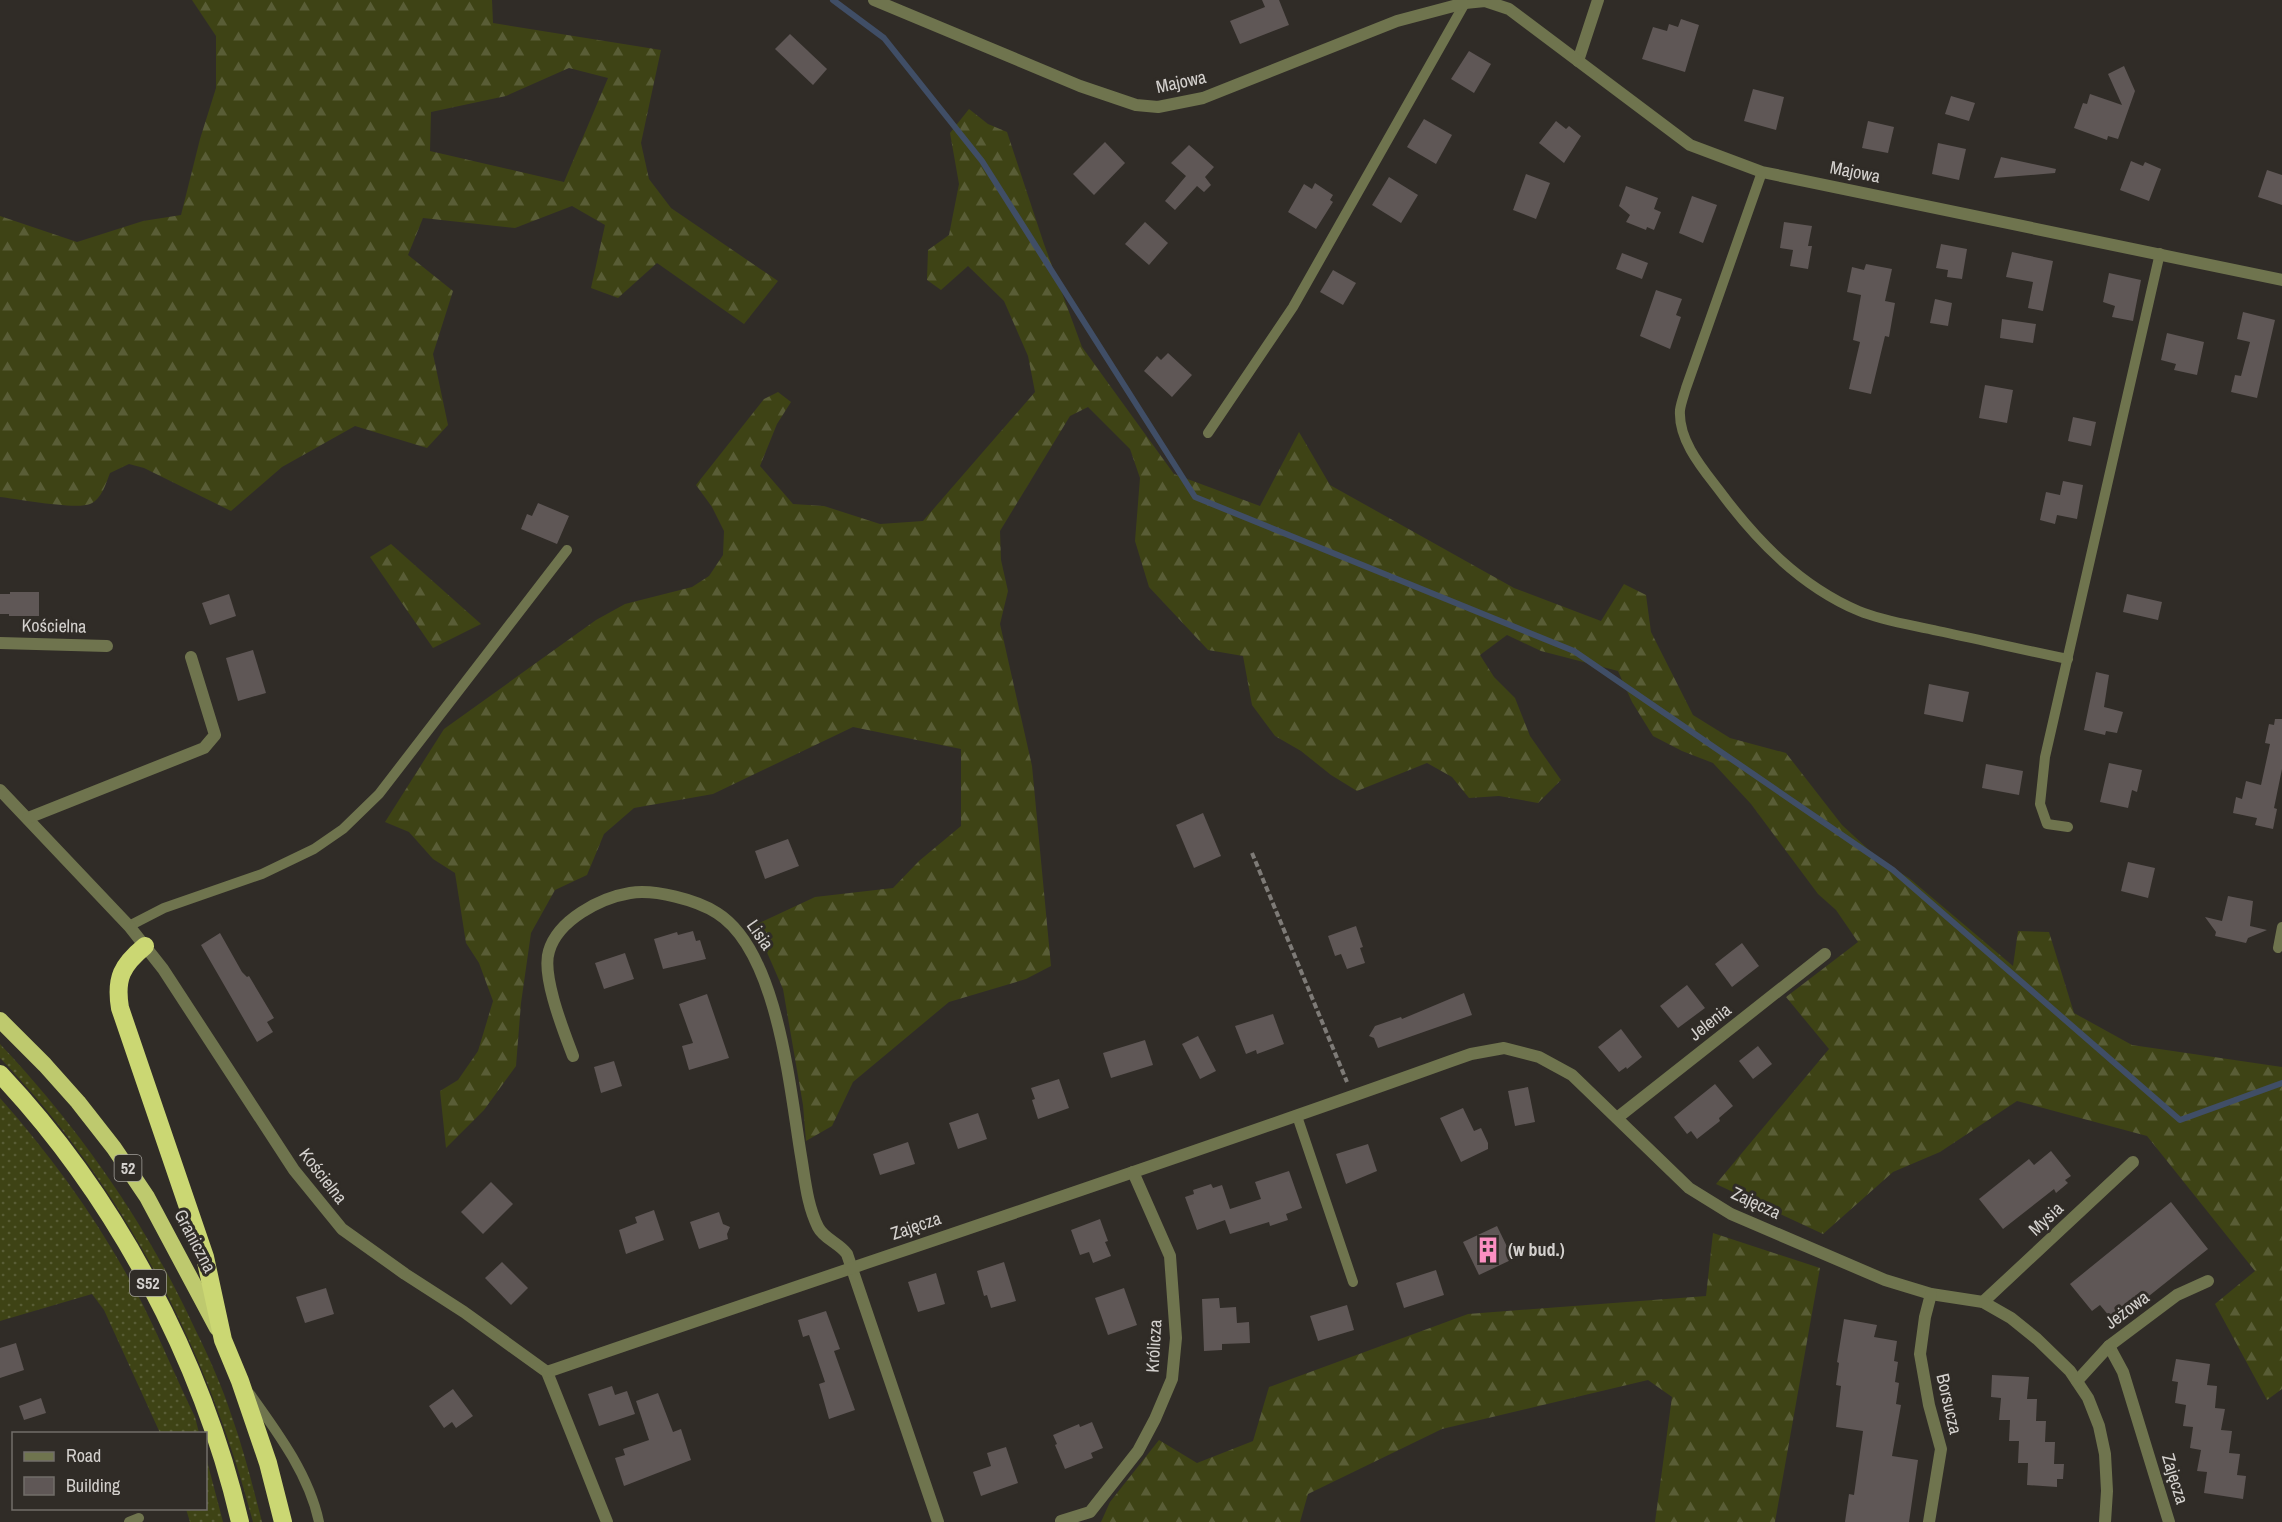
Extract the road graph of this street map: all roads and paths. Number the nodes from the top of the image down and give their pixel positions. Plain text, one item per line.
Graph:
1 (874, 0) edge
2 (1598, 0) edge
3 (1465, 3) junction
4 (1578, 62) junction
5 (1762, 172) junction
6 (2160, 253) junction
7 (2282, 280) edge
8 (1208, 433) dead end
9 (567, 550) dead end
10 (0, 643) edge
11 (106, 646) dead end
12 (191, 657) dead end
13 (2068, 659) junction
14 (0, 790) edge
15 (28, 818) junction
16 (2068, 827) dead end
17 (1252, 853) dead end
18 (129, 926) junction
19 (2282, 927) edge
20 (145, 946) junction
21 (2278, 948) dead end
22 (1825, 954) dead end
23 (0, 1020) edge
24 (573, 1056) dead end
25 (0, 1074) edge
26 (1353, 1096) junction
27 (1297, 1116) junction
28 (1617, 1118) junction
29 (2133, 1162) dead end
30 (1133, 1172) junction
31 (852, 1266) junction
32 (2208, 1281) dead end
33 (1353, 1282) dead end
34 (1931, 1294) junction
35 (1983, 1302) junction
36 (223, 1340) junction
37 (2109, 1346) junction
38 (547, 1372) junction
39 (240, 1381) junction
40 (2077, 1381) junction
41 (1061, 1521) edge
42 (240, 1522) edge
43 (283, 1522) edge
44 (319, 1522) edge
45 (607, 1522) edge
46 (938, 1522) edge
47 (1929, 1522) edge
48 (2104, 1522) edge
49 (2169, 1522) edge

1 - 3 street, Majowa
2 - 4 street
3 - 4 street, Majowa
3 - 8 lane
4 - 5 street, Majowa
5 - 6 street, Majowa
5 - 13 lane
6 - 7 street, Majowa
6 - 13 lane
9 - 18 lane
10 - 11 street, Kościelna
12 - 15 street
13 - 16 lane
14 - 15 street, Kościelna
15 - 18 street, Kościelna
17 - 26 path
18 - 20 street, Kościelna
19 - 21 lane
20 - 36 highway
20 - 38 street, Kościelna
22 - 28 street, Jelenia
23 - 36 highway, Graniczna / 52
24 - 31 street, Lisia
25 - 42 highway, S52
26 - 27 street, Zajęcza
26 - 28 street, Zajęcza
27 - 30 street, Zajęcza
27 - 33 lane
28 - 34 street, Zajęcza
29 - 35 street, Mysia
30 - 31 street, Zajęcza
30 - 41 street, Królicza
31 - 38 street, Zajęcza
31 - 46 street
32 - 37 street, Jeżowa
34 - 35 street, Zajęcza
34 - 47 street, Borsucza
35 - 40 street, Zajęcza
36 - 39 highway, Graniczna
37 - 40 street, Jeżowa
37 - 49 street, Zajęcza
38 - 45 street
39 - 43 highway, Graniczna
39 - 44 lane
40 - 48 street, Zajęcza

